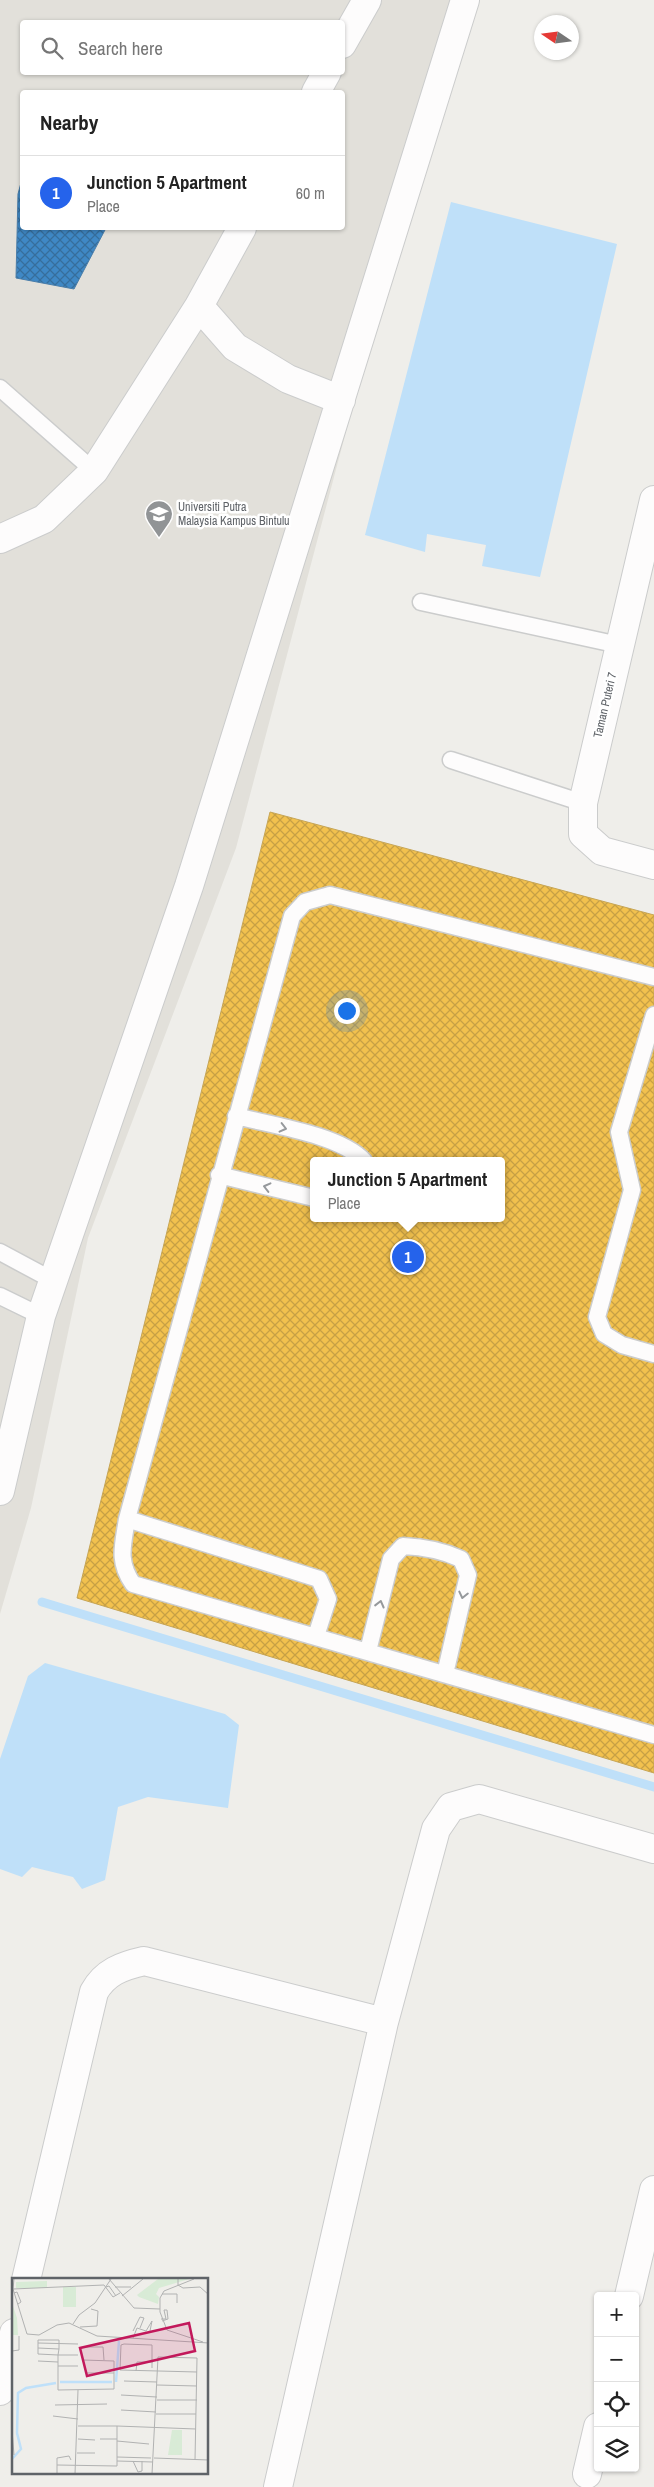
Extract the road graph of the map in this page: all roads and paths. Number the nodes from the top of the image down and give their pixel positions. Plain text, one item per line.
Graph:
1 (367, 0) edge
2 (465, 0) edge
3 (345, 39) edge
4 (325, 75) edge
5 (317, 90) edge
6 (241, 230) edge
7 (199, 306) junction
8 (0, 388) edge
9 (341, 400) junction
10 (94, 471) junction
11 (654, 500) edge
12 (0, 539) edge
13 (421, 602) dead end
14 (619, 644) junction
15 (451, 760) dead end
16 (583, 803) junction
17 (654, 864) edge
18 (654, 977) edge
19 (654, 1015) edge
20 (236, 1116) junction
21 (360, 1157) edge
22 (219, 1175) junction
23 (310, 1197) edge
24 (0, 1252) edge
25 (54, 1281) junction
26 (0, 1296) edge
27 (42, 1316) junction
28 (654, 1354) edge
29 (0, 1491) edge
30 (127, 1519) junction
31 (316, 1636) junction
32 (368, 1651) junction
33 (445, 1674) junction
34 (654, 1735) edge
35 (654, 1849) edge
36 (384, 2022) junction
37 (654, 2190) edge
38 (26, 2278) edge
39 (630, 2292) edge
40 (12, 2341) edge
41 (0, 2391) edge
42 (594, 2443) edge
43 (586, 2474) dead end
44 (278, 2487) edge

1 - 3 street
2 - 9 street
4 - 5 street
6 - 7 street
7 - 9 street
7 - 10 street
8 - 10 lane
9 - 25 street
10 - 12 street
11 - 14 street, Taman Puteri 7
13 - 14 lane
14 - 16 street, Taman Puteri 7
15 - 16 lane
16 - 17 street, Taman Puteri 7
18 - 20 lane
19 - 28 lane
20 -> 21 lane
20 - 22 lane
23 -> 22 lane
22 - 30 lane
24 - 25 lane
25 - 27 street
26 - 27 lane
27 - 29 street
30 - 31 lane
30 - 31 lane
31 - 32 lane
32 - 33 lane
32 -> 33 lane
33 - 34 lane
35 - 36 street
36 - 38 street
36 - 44 street
37 - 39 street
40 - 41 street
42 - 43 street

